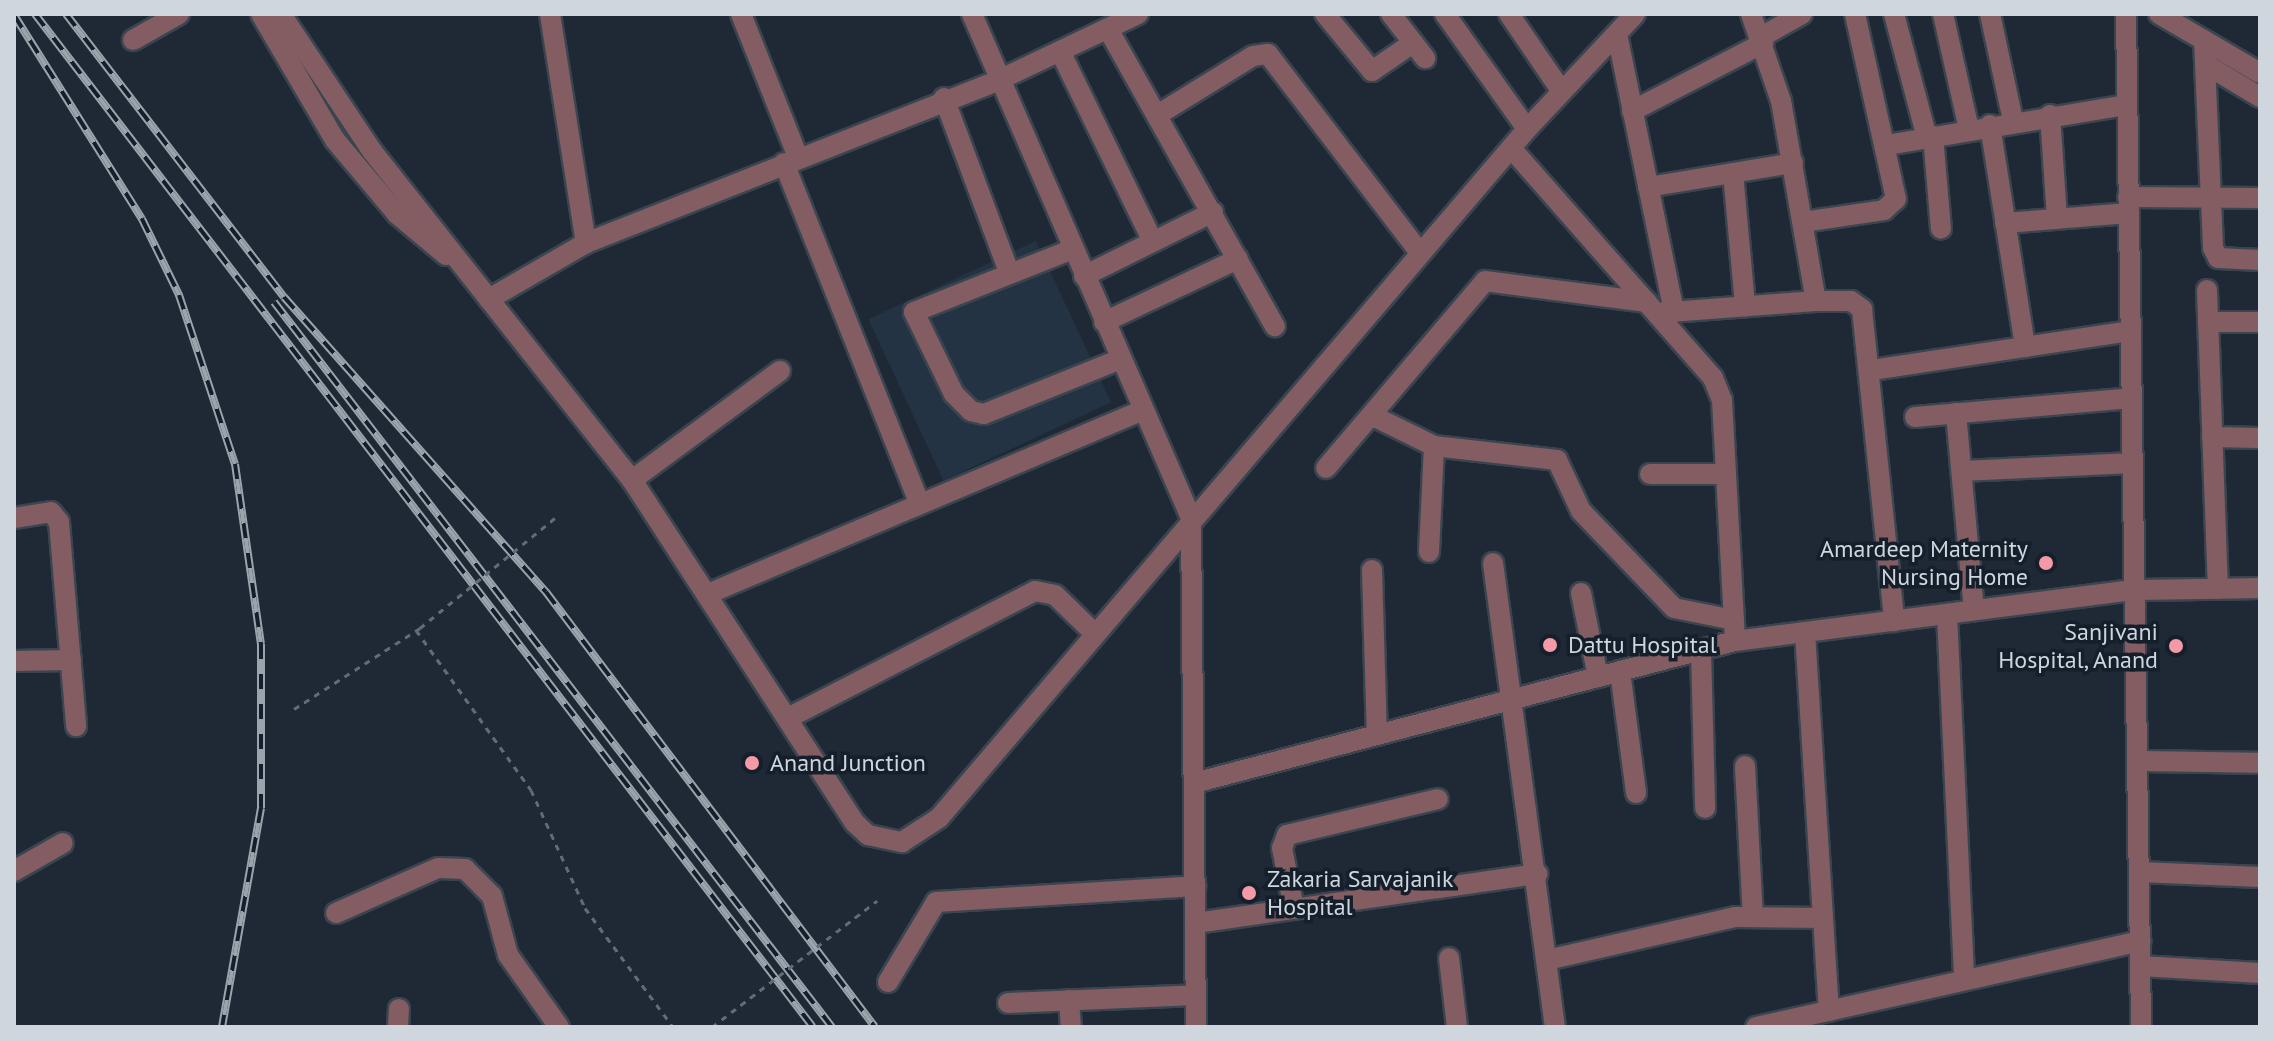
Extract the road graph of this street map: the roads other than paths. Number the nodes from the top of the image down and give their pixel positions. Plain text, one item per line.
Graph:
1 (261, 14) edge
2 (281, 14) edge
3 (550, 14) edge
4 (741, 14) edge
5 (972, 14) edge
6 (1138, 14) edge
7 (1325, 14) edge
8 (1391, 14) edge
9 (1445, 14) edge
10 (1509, 14) edge
11 (1751, 14) edge
12 (1802, 14) edge
13 (1855, 14) edge
14 (1894, 14) edge
15 (1943, 14) edge
16 (1990, 14) edge
17 (2126, 14) edge
18 (2159, 14) edge
19 (176, 15) edge
20 (1624, 22) edge
21 (1108, 29) junction
22 (133, 40) dead end
23 (1762, 40) junction
24 (2204, 40) junction
25 (1060, 51) junction
26 (2205, 64) junction
27 (2260, 73) edge
28 (999, 80) junction
29 (1562, 92) junction
30 (2260, 97) edge
31 (944, 98) junction
32 (2127, 105) junction
33 (1632, 111) junction
34 (1159, 114) junction
35 (2050, 115) junction
36 (2013, 120) junction
37 (1990, 125) junction
38 (1527, 129) junction
39 (1969, 129) junction
40 (1930, 137) junction
41 (1887, 145) junction
42 (1511, 148) junction
43 (791, 160) junction
44 (1793, 163) junction
45 (1733, 173) junction
46 (1648, 187) junction
47 (2208, 198) junction
48 (2260, 198) edge
49 (2128, 205) junction
50 (1213, 212) junction
51 (2057, 219) junction
52 (1803, 222) junction
53 (2005, 223) junction
54 (1941, 229) dead end
55 (1153, 242) junction
56 (586, 243) junction
57 (1073, 249) junction
58 (1420, 253) junction
59 (1238, 259) junction
60 (2260, 260) edge
61 (1009, 272) junction
62 (1084, 276) junction
63 (474, 278) junction
64 (2207, 290) dead end
65 (489, 299) junction
66 (1816, 301) junction
67 (1745, 306) junction
68 (1659, 309) junction
69 (1104, 322) junction
70 (2208, 322) junction
71 (2260, 322) edge
72 (1275, 326) dead end
73 (2131, 331) junction
74 (2025, 347) junction
75 (1121, 359) junction
76 (1872, 370) junction
77 (780, 371) dead end
78 (2131, 398) junction
79 (1143, 410) junction
80 (1956, 413) junction
81 (1373, 416) junction
82 (1915, 417) dead end
83 (2212, 437) junction
84 (2260, 438) edge
85 (1434, 446) junction
86 (2133, 463) junction
87 (1326, 468) dead end
88 (1962, 471) junction
89 (1650, 474) dead end
90 (1726, 474) junction
91 (632, 480) junction
92 (918, 500) junction
93 (14, 518) edge
94 (1191, 518) junction
95 (1429, 552) dead end
96 (1493, 563) dead end
97 (1372, 570) dead end
98 (2260, 588) edge
99 (2218, 589) junction
100 (2135, 590) junction
101 (710, 593) junction
102 (1581, 593) dead end
103 (1974, 610) junction
104 (1947, 614) junction
105 (1734, 620) junction
106 (1894, 621) junction
107 (1805, 632) junction
108 (1094, 633) junction
109 (1735, 641) junction
110 (1701, 650) junction
111 (71, 660) junction
112 (14, 661) edge
113 (1620, 671) junction
114 (1598, 677) junction
115 (1516, 698) junction
116 (788, 718) junction
117 (76, 726) dead end
118 (1377, 735) junction
119 (2137, 761) junction
120 (2260, 763) edge
121 (1745, 766) dead end
122 (1194, 783) junction
123 (1636, 793) dead end
124 (1438, 799) dead end
125 (1705, 808) dead end
126 (63, 843) dead end
127 (14, 871) edge
128 (2139, 872) junction
129 (1537, 874) junction
130 (2260, 877) edge
131 (1196, 886) junction
132 (1294, 909) junction
133 (336, 913) dead end
134 (1753, 917) junction
135 (1823, 918) junction
136 (1196, 923) junction
137 (2140, 941) junction
138 (1449, 958) dead end
139 (1547, 960) junction
140 (2140, 966) junction
141 (2260, 973) edge
142 (1964, 980) junction
143 (888, 982) dead end
144 (1196, 995) junction
145 (1069, 1000) junction
146 (1008, 1003) dead end
147 (1829, 1011) junction
148 (559, 1027) edge
149 (1071, 1027) edge
150 (1196, 1027) edge
151 (1457, 1027) edge
152 (1555, 1027) edge
153 (1756, 1027) edge
154 (2141, 1027) edge

1 - 63 street
2 - 63 street
3 - 56 street
4 - 43 street
5 - 28 street
6 - 21 street
7 - 8 street
9 - 38 street
10 - 29 street
11 - 23 street
12 - 23 street
13 - 41 street
14 - 40 street
15 - 39 street
16 - 36 street
17 - 32 street
18 - 24 street
19 - 22 street
20 - 29 street
20 - 33 street
21 - 25 street
21 - 34 street
23 - 33 street
23 - 44 street
24 - 26 street
24 - 27 street
25 - 28 street
25 - 55 street
26 - 30 street
26 - 47 street
28 - 31 street
28 - 57 street
29 - 38 street
31 - 43 street
31 - 61 street
32 - 35 street
32 - 49 street
33 - 46 street
34 - 50 street
34 - 58 street
35 - 36 street
35 - 51 street
36 - 37 street
37 - 39 street
37 - 53 street
38 - 42 street
39 - 40 street
40 - 41 street
40 - 54 street
41 - 52 street
42 - 58 street
42 - 68 street
43 - 56 street
43 - 92 street
44 - 45 street
44 - 52 street
45 - 46 street
45 - 67 street
46 - 68 street
47 - 48 street
47 - 49 street
47 - 60 street
49 - 51 street
49 - 73 street
50 - 55 street
50 - 59 street
51 - 53 street
52 - 66 street
53 - 74 street
55 - 62 street
56 - 65 street
57 - 61 street
57 - 62 street
58 - 94 street
59 - 69 street
59 - 72 street
61 - 75 street
62 - 69 street
63 - 65 street
64 - 70 street
65 - 91 street
66 - 67 street
66 - 76 street
67 - 68 street
68 - 81 street
68 - 90 street
69 - 75 street
70 - 71 street
70 - 83 street
73 - 74 street
73 - 78 street
74 - 76 street
75 - 79 street
76 - 106 street
77 - 91 street
78 - 80 street
78 - 86 street
79 - 92 street
79 - 94 street
80 - 82 street
80 - 88 street
81 - 85 street
81 - 87 street
83 - 84 street
83 - 99 street
85 - 95 street
85 - 105 street
86 - 88 street
86 - 100 street
88 - 103 street
89 - 90 street
90 - 105 street
91 - 101 street
92 - 101 street
93 - 111 street
94 - 108 street
94 - 122 street
96 - 115 street
97 - 118 street
98 - 99 street
99 - 100 street
100 - 103 street
100 - 119 street
101 - 116 street
102 - 114 street
103 - 104 street
104 - 106 street
104 - 142 street
105 - 109 street
106 - 107 street
107 - 109 street
107 - 135 street
108 - 116 street
108 - 116 street
109 - 110 street
110 - 113 street
110 - 125 street
111 - 112 street
111 - 117 street
113 - 114 street
113 - 123 street
114 - 115 street
115 - 118 street
115 - 129 street
118 - 122 street
119 - 120 street
119 - 128 street
121 - 134 street
122 - 131 street
124 - 132 street
126 - 127 street
128 - 130 street
128 - 137 street
129 - 132 street
129 - 139 street
131 - 136 street
131 - 143 street
132 - 136 street
133 - 148 street
134 - 135 street
134 - 139 street
135 - 147 street
136 - 144 street
137 - 140 street
137 - 142 street
138 - 151 street
139 - 152 street
140 - 141 street
140 - 154 street
142 - 147 street
144 - 145 street
144 - 150 street
145 - 146 street
145 - 149 street
147 - 153 street

